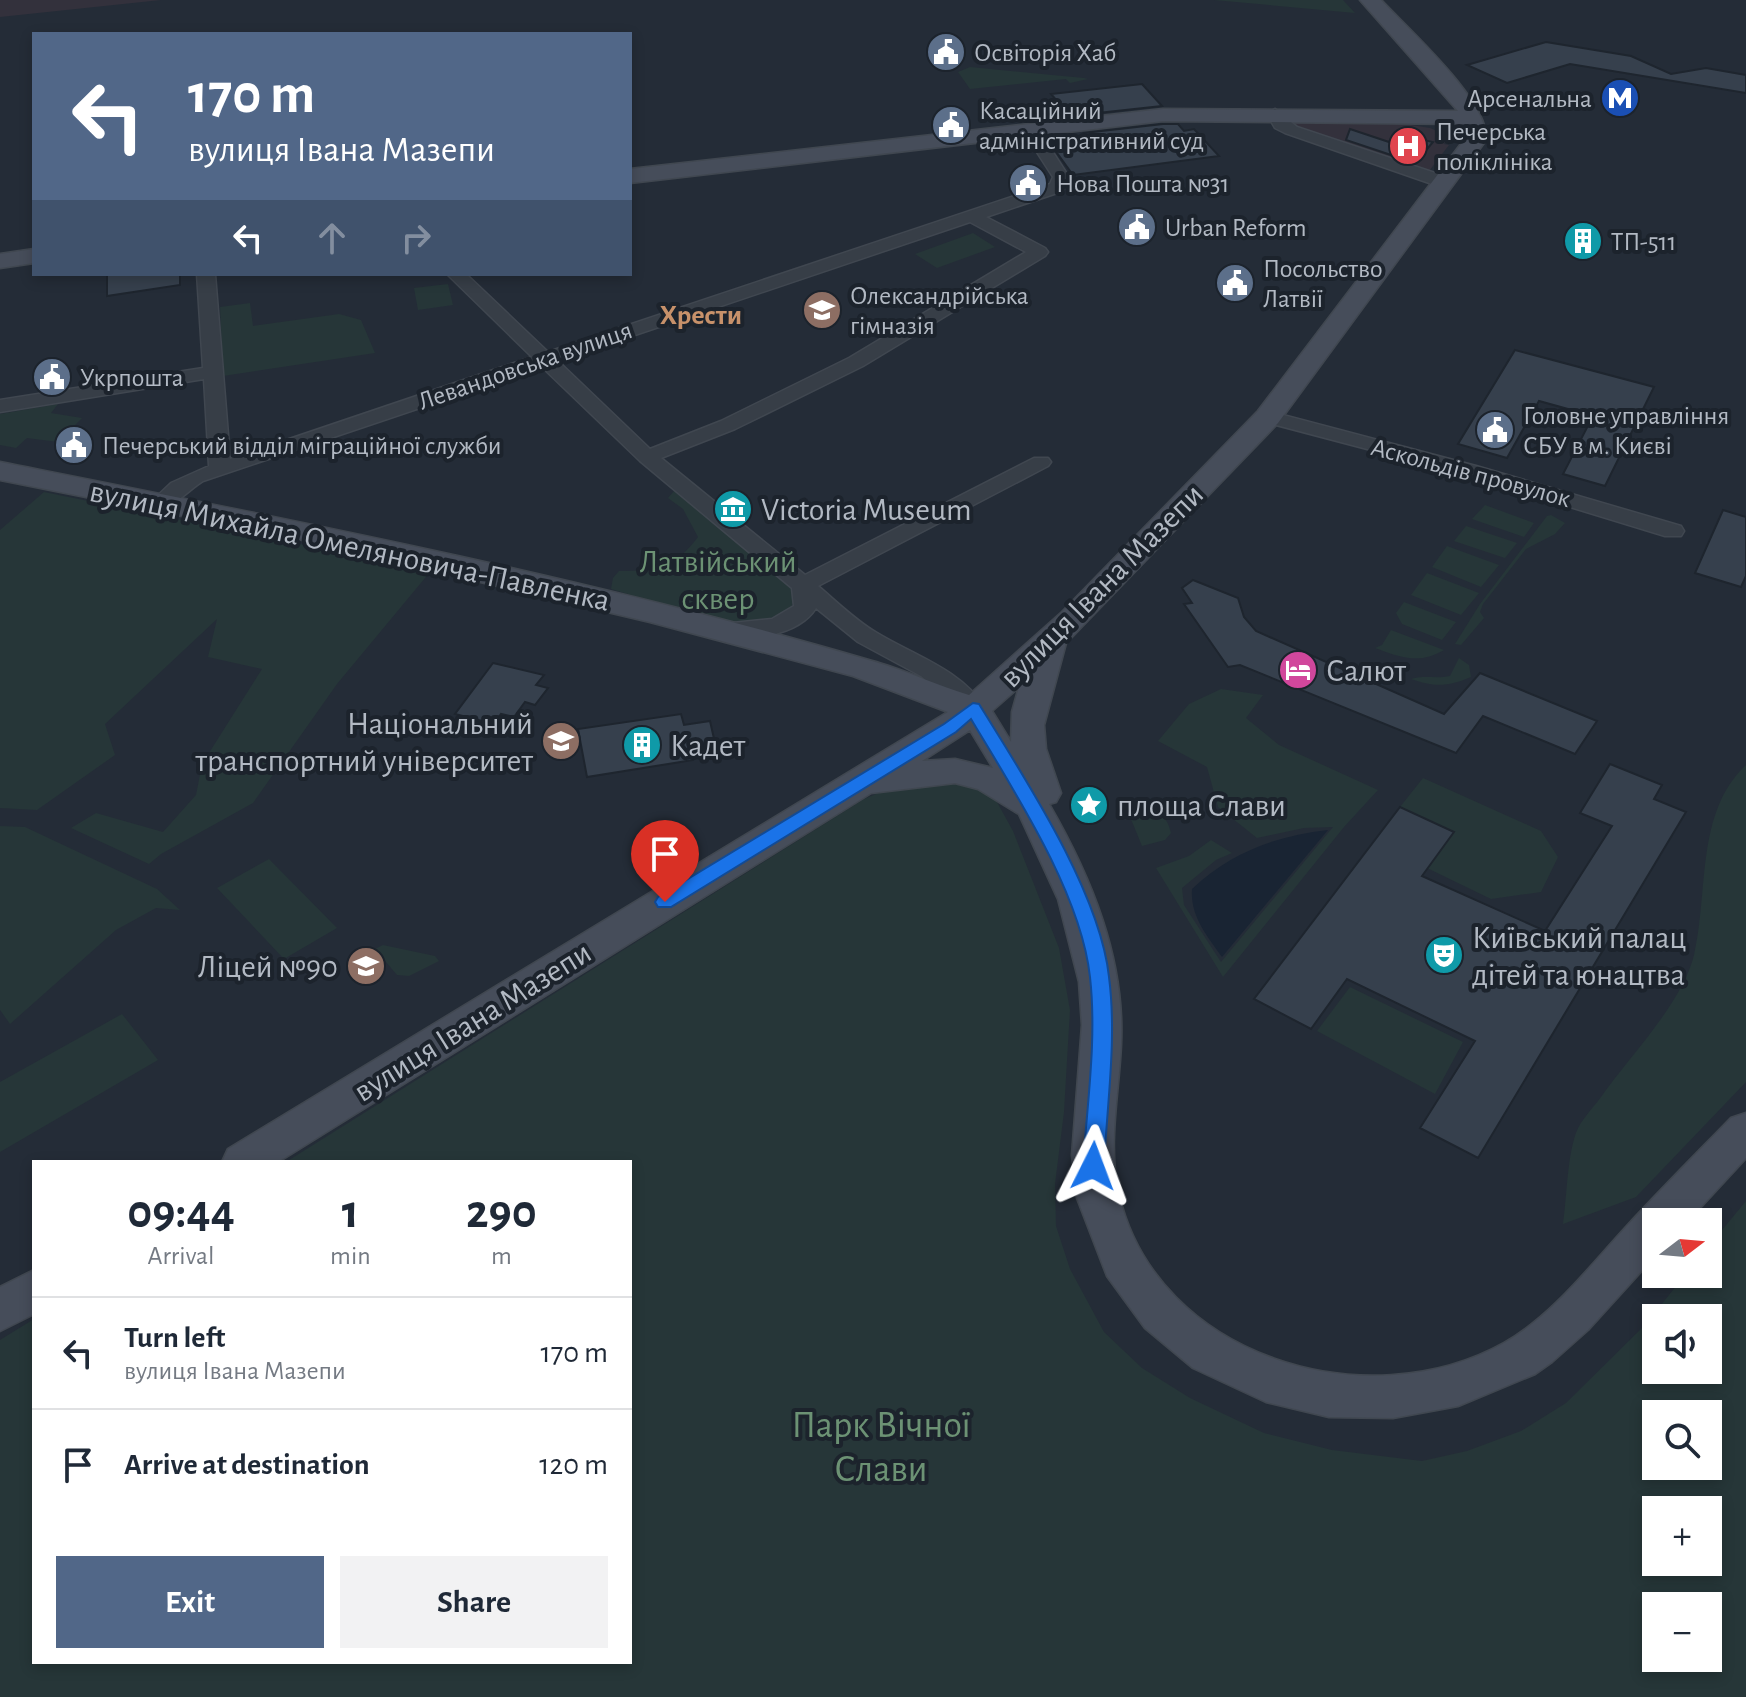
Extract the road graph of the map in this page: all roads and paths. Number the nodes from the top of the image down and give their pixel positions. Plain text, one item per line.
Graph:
1 (1370, 0) edge
2 (1275, 114) junction
3 (1472, 118) junction
4 (1030, 129) junction
5 (632, 176) edge
6 (1441, 181) junction
7 (972, 216) junction
8 (32, 256) edge
9 (0, 261) edge
10 (206, 276) edge
11 (458, 276) edge
12 (542, 359) junction
13 (213, 372) junction
14 (0, 406) edge
15 (1268, 417) junction
16 (647, 457) junction
17 (1041, 462) dead end
18 (220, 469) junction
19 (0, 471) edge
20 (163, 501) junction
21 (1673, 531) dead end
22 (803, 585) junction
23 (721, 630) junction
24 (1055, 635) junction
25 (864, 669) junction
26 (973, 708) junction
27 (852, 787) junction
28 (1036, 813) junction
29 (1056, 855) junction
30 (1746, 1130) edge
31 (246, 1160) edge
32 (1672, 1208) edge
33 (1642, 1240) edge
34 (32, 1291) edge
35 (0, 1311) edge

1 - 3 main road
2 - 3 main road
2 - 4 main road
2 - 6 street
3 - 6 main road, вулиця Івана Мазепи
4 - 5 main road
4 - 7 street, Левандовська вулиця
6 - 15 main road, вулиця Івана Мазепи
7 - 12 street, Левандовська вулиця
7 - 16 street
8 - 9 main road
10 - 13 street
11 - 12 street
12 - 16 street
12 - 18 street, Левандовська вулиця
13 - 14 street
13 - 18 street
15 - 21 street, Аскольдів провулок
15 - 24 main road, вулиця Івана Мазепи
16 - 22 street
17 - 22 street
18 - 20 street, Левандовська вулиця
19 - 20 main road, вулиця Михайла Омеляновича-Павленка
20 - 23 main road, вулиця Михайла Омеляновича-Павленка
22 - 23 street
22 - 26 street
23 - 25 main road, вулиця Михайла Омеляновича-Павленка
24 - 26 main road, вулиця Івана Мазепи
24 - 29 main road
25 - 26 main road, вулиця Михайла Омеляновича-Павленка
25 - 27 main road
26 - 27 main road, вулиця Івана Мазепи
26 - 28 main road
27 - 28 main road
27 - 31 main road, вулиця Івана Мазепи
28 - 29 main road
29 - 33 main road
30 - 32 main road
34 - 35 main road

